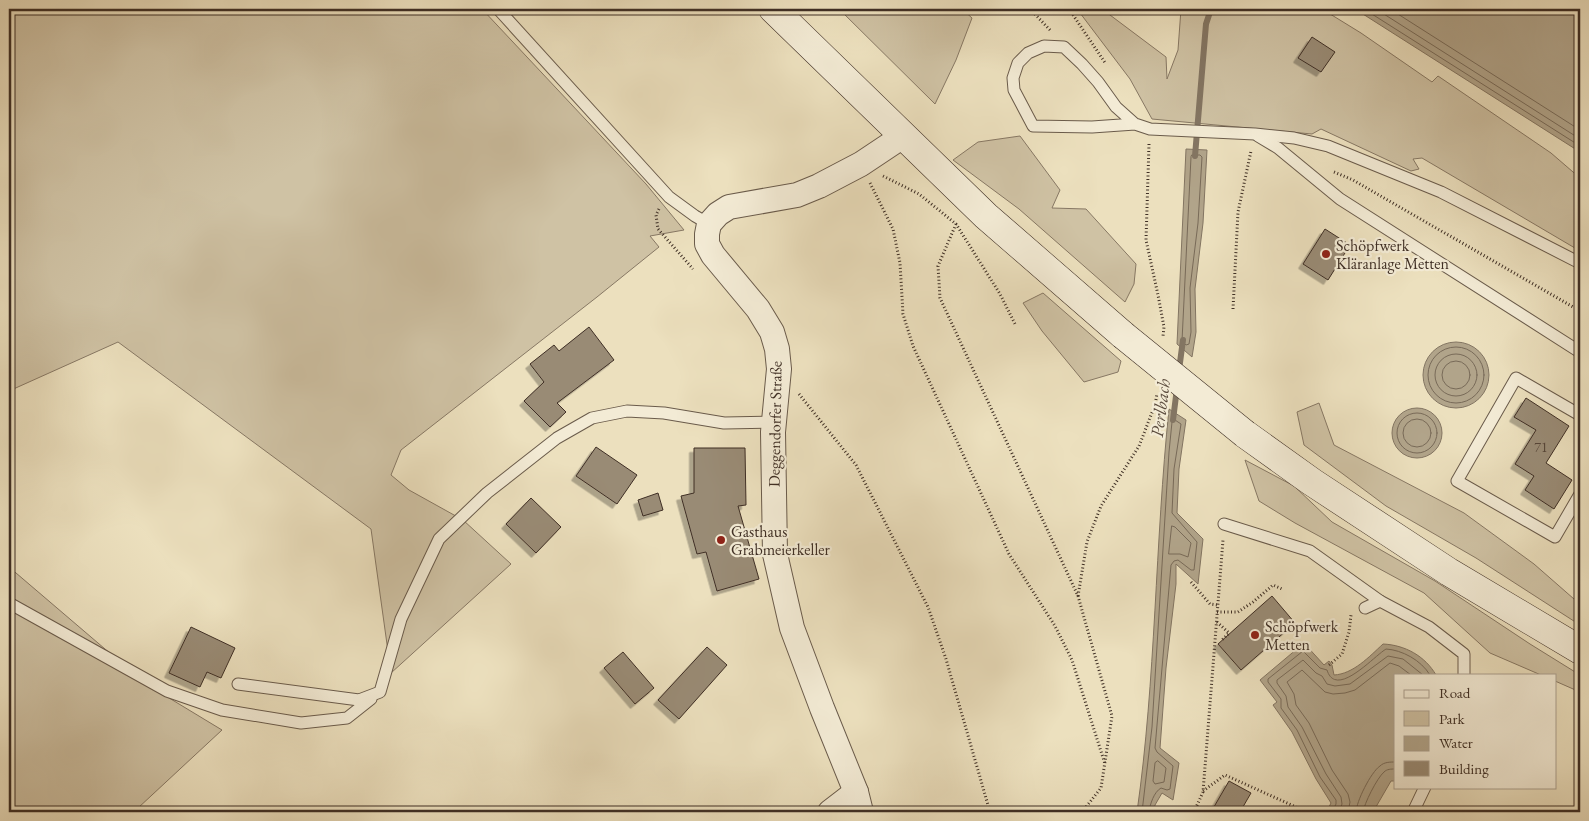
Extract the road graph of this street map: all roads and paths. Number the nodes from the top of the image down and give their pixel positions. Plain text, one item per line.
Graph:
1 (498, 9) edge
2 (774, 9) edge
3 (1135, 124) junction
4 (1150, 129) junction
5 (1255, 134) junction
6 (903, 136) junction
7 (1296, 162) junction
8 (861, 164) junction
9 (709, 224) junction
10 (956, 224) junction
11 (1580, 263) edge
12 (1233, 309) dead end
13 (1580, 311) edge
14 (1015, 324) dead end
15 (1163, 337) dead end
16 (1580, 352) edge
17 (779, 369) junction
18 (1159, 385) dead end
19 (1580, 415) edge
20 (774, 422) junction
21 (1580, 494) edge
22 (1224, 524) joint
23 (1191, 582) dead end
24 (1282, 589) dead end
25 (1078, 596) junction
26 (1380, 601) junction
27 (9, 603) edge
28 (1217, 605) junction
29 (1365, 608) dead end
30 (1217, 612) junction
31 (1351, 615) dead end
32 (1216, 622) junction
33 (1222, 640) dead end
34 (1580, 650) edge
35 (1329, 665) dead end
36 (1464, 674) edge
37 (238, 684) dead end
38 (380, 692) junction
39 (1105, 764) junction
40 (1425, 788) edge
41 (1203, 792) junction
42 (858, 802) edge
43 (830, 812) edge
44 (990, 812) edge
45 (1072, 812) edge
46 (1194, 812) edge
47 (1307, 812) edge
48 (1413, 812) edge

1 - 9 lane
2 - 6 main road
3 - 3 lane
3 - 4 lane
4 - 5 lane
4 - 15 path
5 - 7 lane
5 - 11 lane
5 - 12 path
6 - 8 street
6 - 34 main road, bridge
7 - 13 path
7 - 16 lane
8 - 9 street
8 - 10 path
8 - 39 path
9 - 17 street, Deggendorfer Straße
10 - 14 path
10 - 25 path
17 - 20 street, Deggendorfer Straße
17 - 44 path
18 - 25 path
19 - 21 lane
20 - 38 lane
20 - 42 street, Deggendorfer Straße
22 - 26 lane
22 - 28 path
23 - 28 path
24 - 30 path
25 - 39 path
26 - 29 lane
26 - 36 lane
27 - 38 lane
28 - 30 path
30 - 32 path
31 - 35 path
32 - 33 path
32 - 41 path
37 - 38 lane
39 - 45 path
40 - 48 lane
41 - 46 path
41 - 47 path
42 - 43 street

